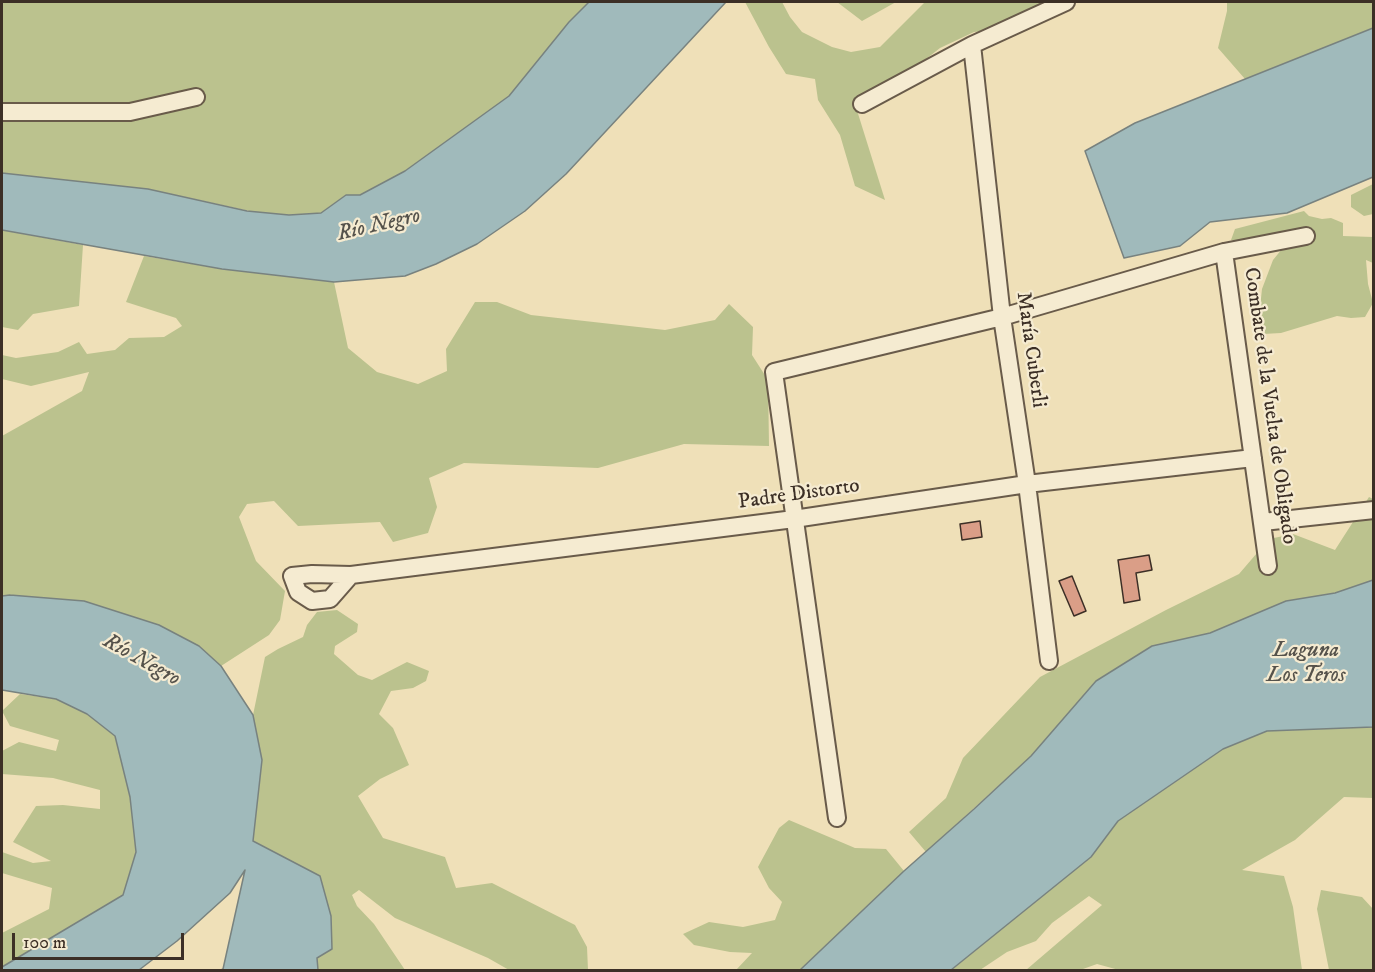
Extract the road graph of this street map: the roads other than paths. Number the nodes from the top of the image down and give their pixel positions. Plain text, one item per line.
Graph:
1 (1066, 2) edge
2 (972, 45) junction
3 (196, 97) dead end
4 (862, 104) dead end
5 (2, 112) edge
6 (1306, 236) dead end
7 (1224, 252) junction
8 (1002, 317) junction
9 (1253, 458) junction
10 (1027, 484) junction
11 (1374, 510) edge
12 (794, 519) junction
13 (1263, 522) junction
14 (1269, 566) dead end
15 (351, 575) dead end
16 (1049, 661) dead end
17 (837, 818) dead end

1 - 2 street
2 - 4 street
2 - 8 street, María Cuberli
3 - 5 street
6 - 7 street
7 - 8 street
7 - 9 street, Combate de la Vuelta de Obligado
8 - 10 street, María Cuberli
8 - 12 street
9 - 10 street, Padre Distorto
9 - 13 street, Combate de la Vuelta de Obligado
10 - 12 street, Padre Distorto
10 - 16 street, María Cuberli
11 - 13 street
12 - 15 street, Padre Distorto
12 - 17 street
13 - 14 street, Combate de la Vuelta de Obligado

